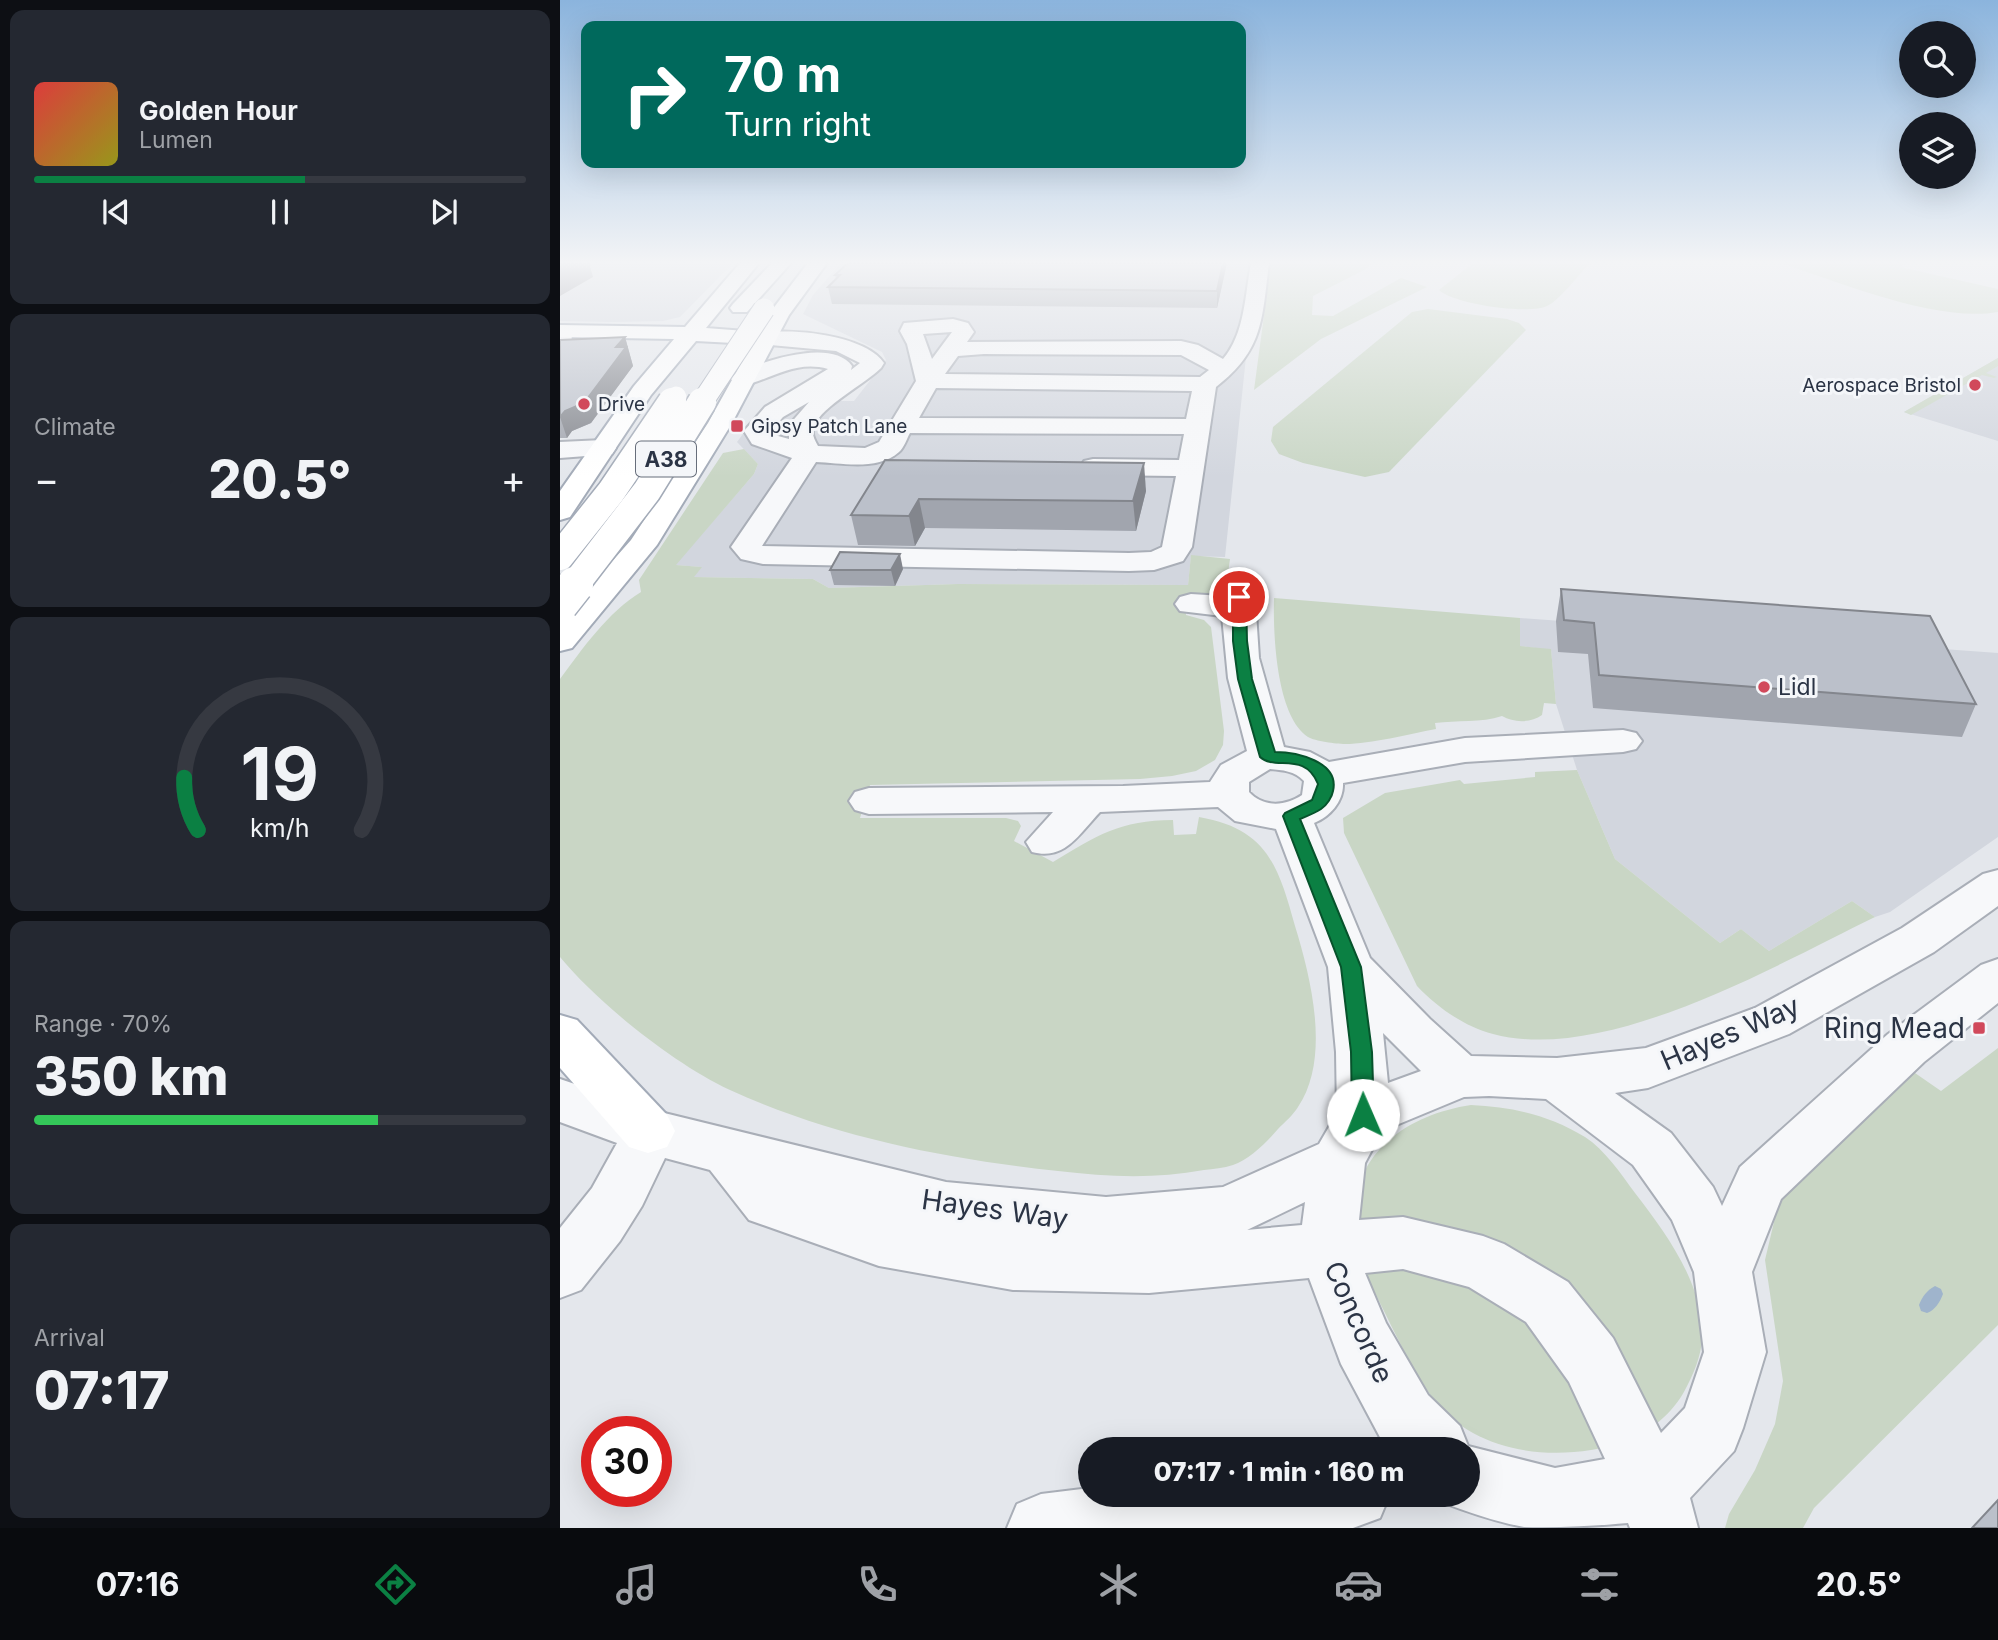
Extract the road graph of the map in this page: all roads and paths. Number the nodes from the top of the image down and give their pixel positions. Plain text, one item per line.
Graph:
1 (564, 334) edge
2 (566, 334) edge
3 (709, 334) edge
4 (729, 334) edge
5 (738, 334) edge
6 (752, 334) edge
7 (756, 334) edge
8 (816, 334) edge
9 (913, 334) edge
10 (961, 334) edge
11 (1246, 334) edge
12 (629, 339) junction
13 (699, 341) junction
14 (753, 343) junction
15 (847, 347) junction
16 (951, 351) junction
17 (838, 375) junction
18 (658, 376) junction
19 (1214, 377) junction
20 (743, 379) junction
21 (928, 381) junction
22 (1197, 427) junction
23 (899, 445) junction
24 (603, 448) junction
25 (560, 450) edge
26 (808, 454) junction
27 (1068, 466) edge
28 (1189, 468) junction
29 (572, 482) edge
30 (560, 511) edge
31 (560, 556) edge
32 (560, 604) edge
33 (1191, 604) dead end
34 (560, 641) edge
35 (1623, 741) dead end
36 (1268, 757) junction
37 (1322, 775) junction
38 (1229, 794) junction
39 (1090, 799) junction
40 (869, 801) dead end
41 (1291, 816) junction
42 (1047, 842) dead end
43 (1998, 885) edge
44 (1351, 967) junction
45 (1998, 977) edge
46 (560, 1034) edge
47 (1461, 1077) junction
48 (1557, 1079) junction
49 (560, 1100) edge
50 (648, 1131) junction
51 (1350, 1138) junction
52 (726, 1150) junction
53 (1327, 1250) junction
54 (560, 1271) edge
55 (1723, 1272) junction
56 (1424, 1437) edge
57 (1480, 1480) edge
58 (1236, 1507) edge
59 (1658, 1508) edge
60 (1568, 1515) edge
61 (1041, 1528) edge

1 - 12 main road
2 - 13 main road
3 - 13 main road
4 - 31 main road, A38, bridge
5 - 32 main road, A38, bridge
6 - 14 main road
7 - 14 main road
8 - 15 street
9 - 21 street
10 - 16 street
11 - 19 street
12 - 13 main road
12 - 18 main road
13 - 14 main road
13 - 18 main road
13 - 18 main road
14 - 15 street
14 - 17 street
14 - 18 main road
14 - 20 main road
15 - 26 street
16 - 19 street
16 - 21 street
17 - 20 street
17 - 26 street
18 - 24 main road
19 - 21 street
19 - 22 street
20 - 34 main road, A38
21 - 23 street
22 - 23 street
22 - 28 street
23 - 26 street
24 - 25 street
24 - 29 main road
26 - 28 street
27 - 28 street
29 - 30 main road
33 - 36 street
35 - 37 street
36 - 37 street
36 - 38 street
37 - 41 street
38 - 39 street
38 - 41 street
39 - 40 street
39 - 42 street
41 - 44 street
43 - 48 street, Hayes Way
44 - 47 street
44 - 51 street
45 - 55 street
46 - 50 main road
47 - 48 street
47 - 51 street
48 - 55 street
49 - 50 street, Hayes Way
50 - 52 street, Hayes Way
50 - 54 street
51 - 52 street, Hayes Way
51 - 53 street, Concorde
52 - 53 street
53 - 56 street, Concorde
53 - 59 street
55 - 59 street
57 - 60 street, Concorde
58 - 61 street
59 - 60 street, Concorde

